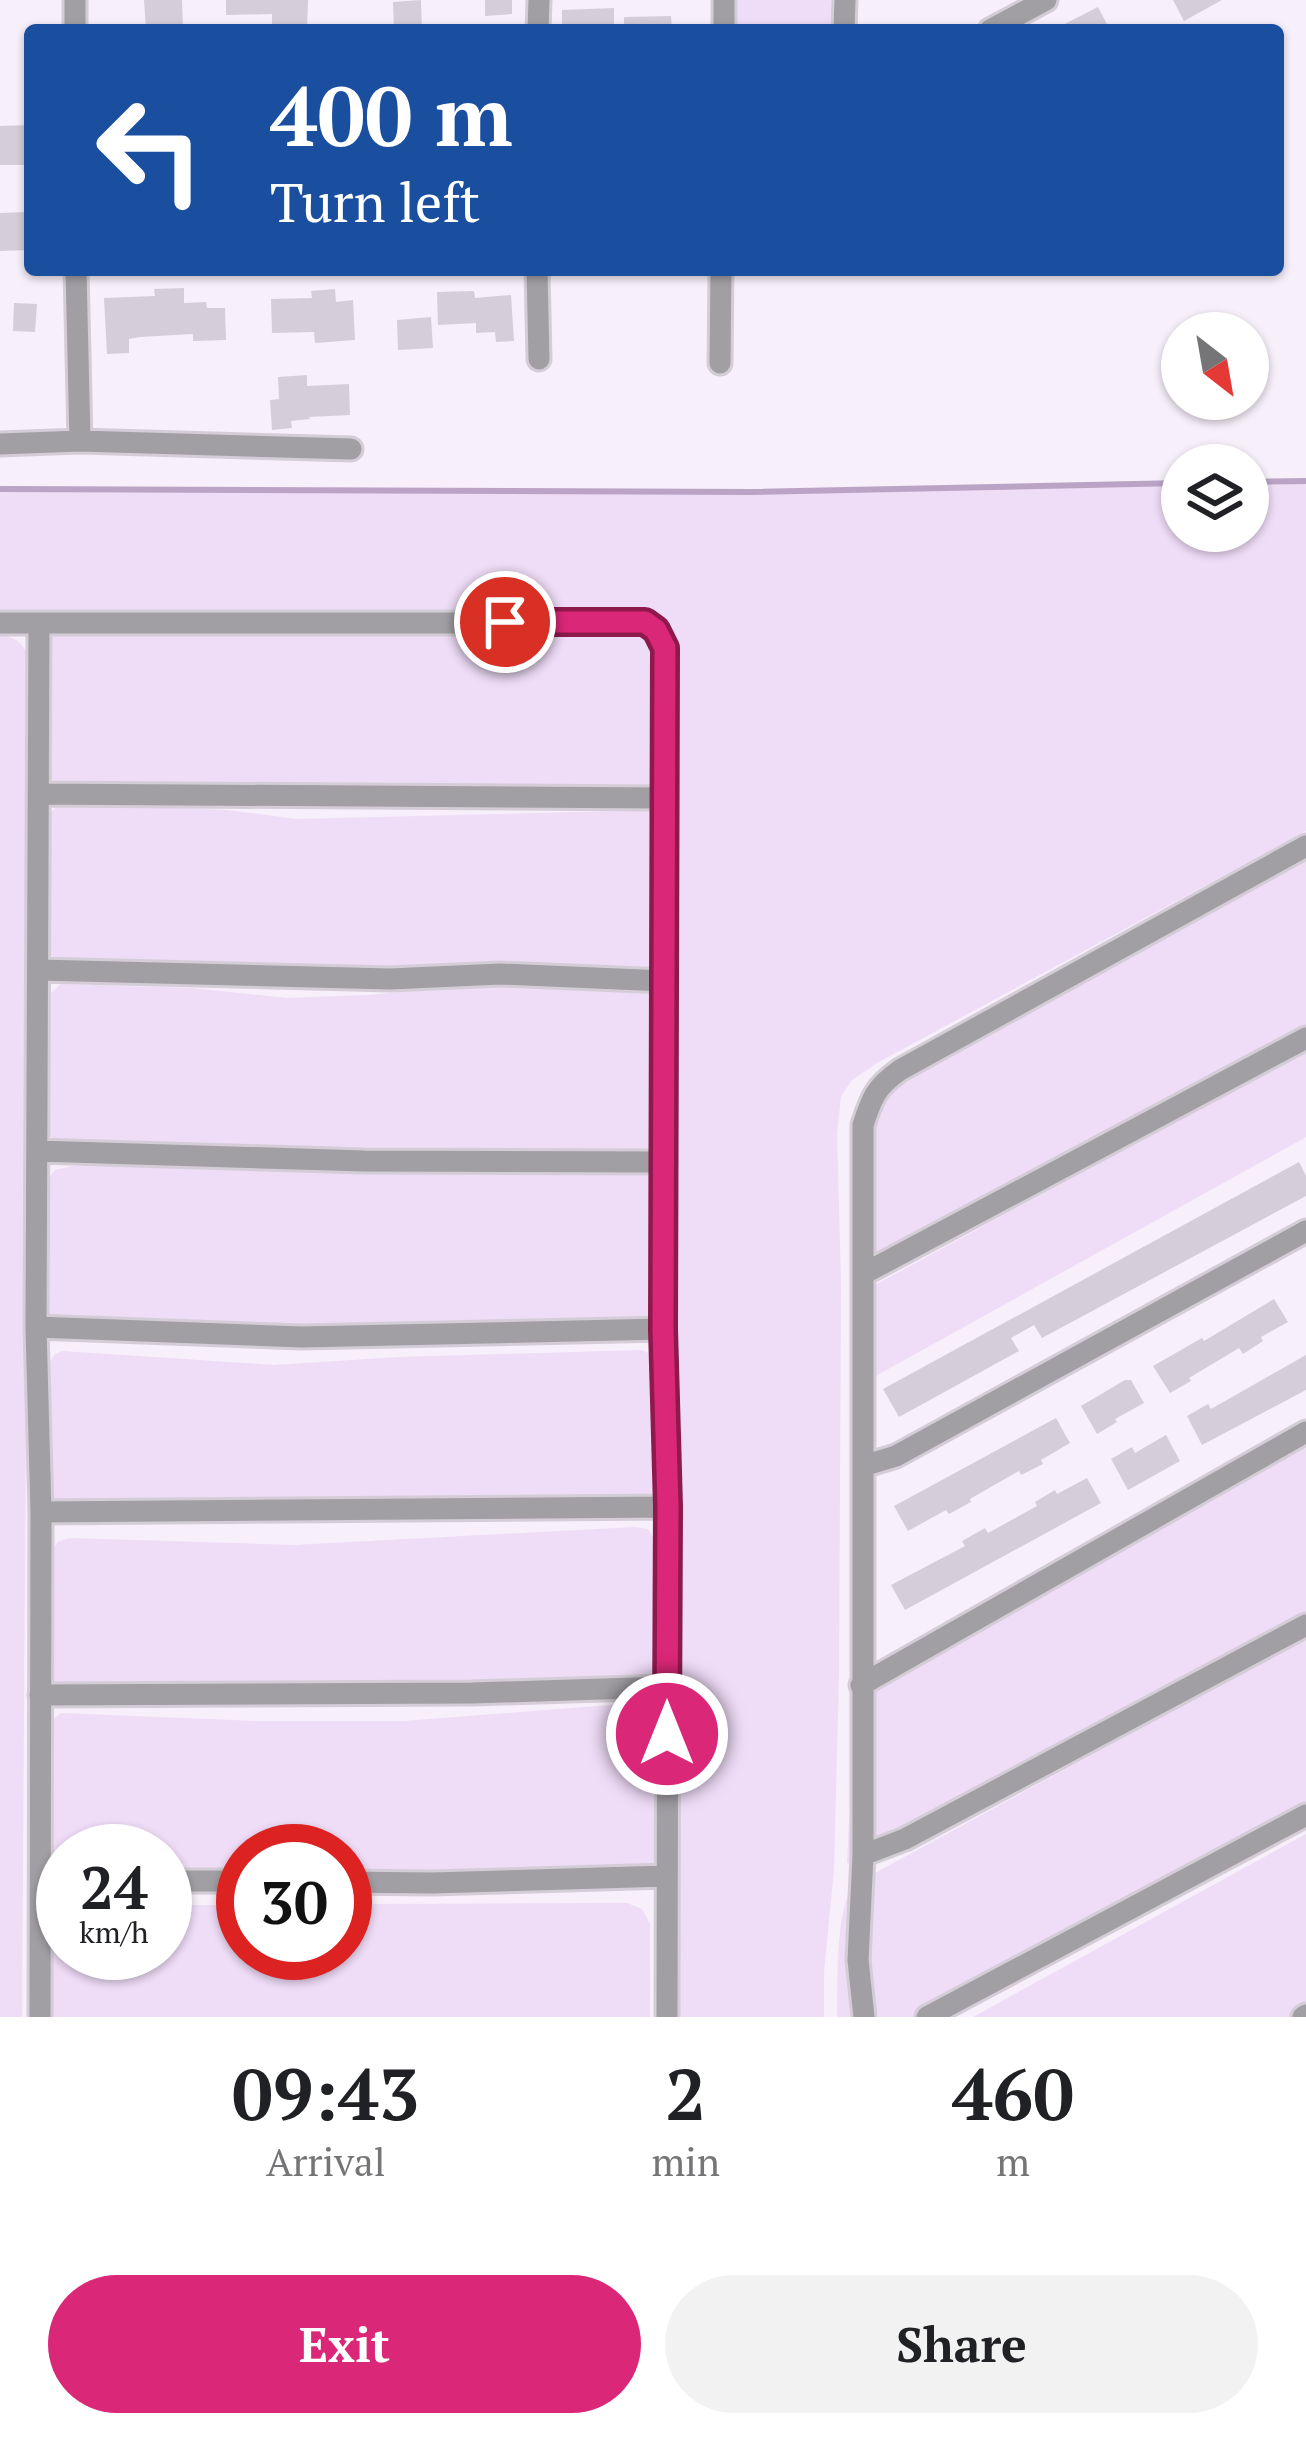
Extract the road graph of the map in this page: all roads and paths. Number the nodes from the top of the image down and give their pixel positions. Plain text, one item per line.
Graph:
1 (1046, 0) edge
2 (1001, 24) edge
3 (76, 276) edge
4 (537, 276) edge
5 (722, 276) edge
6 (539, 359) dead end
7 (720, 363) dead end
8 (80, 441) junction
9 (0, 444) edge
10 (351, 448) dead end
11 (0, 623) edge
12 (39, 623) junction
13 (39, 794) junction
14 (665, 798) junction
15 (1306, 846) edge
16 (39, 970) junction
17 (665, 981) junction
18 (1306, 1038) edge
19 (38, 1151) junction
20 (665, 1162) junction
21 (1306, 1231) edge
22 (865, 1273) junction
23 (36, 1327) junction
24 (663, 1329) junction
25 (1306, 1432) edge
26 (863, 1466) junction
27 (668, 1507) junction
28 (41, 1512) junction
29 (1306, 1625) edge
30 (861, 1685) junction
31 (666, 1687) junction
32 (40, 1695) junction
33 (1306, 1815) edge
34 (40, 1824) edge
35 (863, 1855) junction
36 (667, 1876) junction
37 (372, 1882) edge
38 (40, 1980) edge
39 (40, 2017) edge
40 (667, 2017) edge
41 (864, 2017) edge
42 (927, 2017) edge

1 - 2 street
3 - 8 street
4 - 6 street
5 - 7 street
8 - 9 street
8 - 10 street
11 - 12 street
12 - 13 street
12 - 14 street
13 - 14 street
13 - 16 street
14 - 17 street
15 - 22 street
16 - 17 street
16 - 19 street
17 - 20 street
18 - 22 street
19 - 20 street
19 - 23 street
20 - 24 street
21 - 26 street
22 - 26 street
23 - 24 street
23 - 28 street
24 - 27 street
25 - 30 street
26 - 30 street
27 - 28 street
27 - 31 street
28 - 32 street
29 - 35 street
30 - 35 street
31 - 32 street
31 - 36 street
32 - 34 street
33 - 42 street
35 - 41 street
36 - 37 street
36 - 40 street
38 - 39 street

